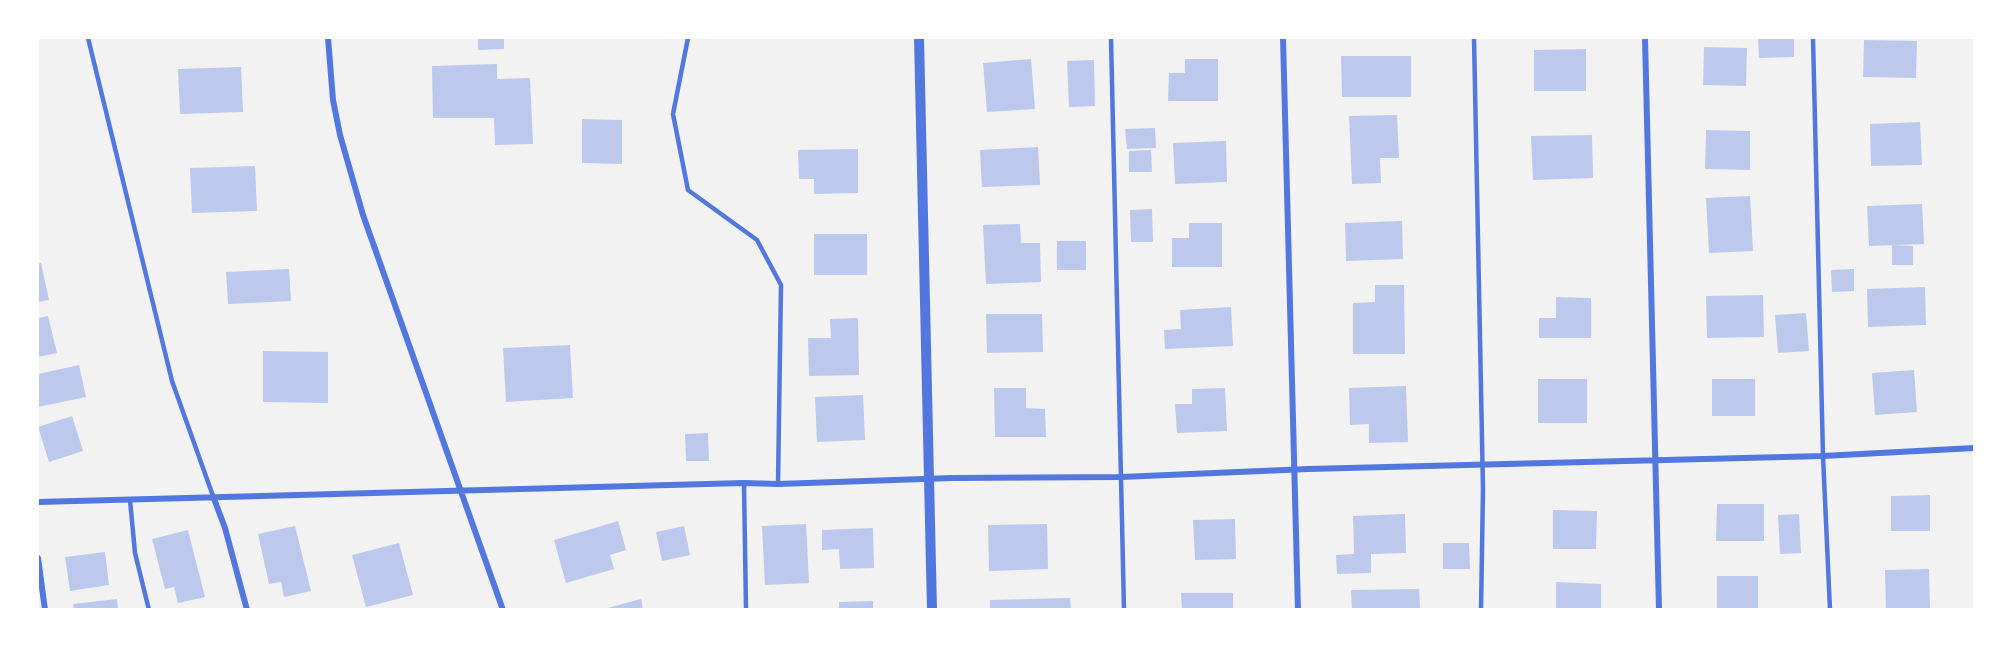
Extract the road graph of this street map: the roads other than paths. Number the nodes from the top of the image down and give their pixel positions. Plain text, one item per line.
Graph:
1 (88, 38) edge
2 (328, 38) edge
3 (688, 38) edge
4 (919, 38) edge
5 (1111, 38) edge
6 (1283, 38) edge
7 (1474, 38) edge
8 (1645, 38) edge
9 (1813, 38) edge
10 (1974, 448) edge
11 (1823, 456) junction
12 (1655, 460) junction
13 (1482, 465) junction
14 (1295, 469) junction
15 (1121, 477) junction
16 (929, 478) junction
17 (744, 483) junction
18 (778, 484) junction
19 (462, 490) junction
20 (213, 496) junction
21 (130, 500) junction
22 (38, 502) edge
23 (38, 558) edge
24 (45, 609) edge
25 (149, 609) edge
26 (247, 609) edge
27 (504, 609) edge
28 (746, 609) edge
29 (932, 609) edge
30 (1124, 609) edge
31 (1298, 609) edge
32 (1481, 609) edge
33 (1659, 609) edge
34 (1830, 609) edge

1 - 20 lane
2 - 19 street
3 - 18 lane
4 - 16 street
5 - 15 lane
6 - 14 street
7 - 13 lane
8 - 12 street
9 - 11 lane
10 - 11 street
11 - 12 street
11 - 34 lane
12 - 13 street
12 - 33 street
13 - 14 street
13 - 32 lane
14 - 15 street
14 - 31 street
15 - 16 street
15 - 30 lane
16 - 18 street
16 - 29 street
17 - 18 street
17 - 19 street
17 - 28 lane
19 - 20 street
19 - 27 street
20 - 21 street
20 - 26 street
21 - 22 street
21 - 25 lane
23 - 24 street

